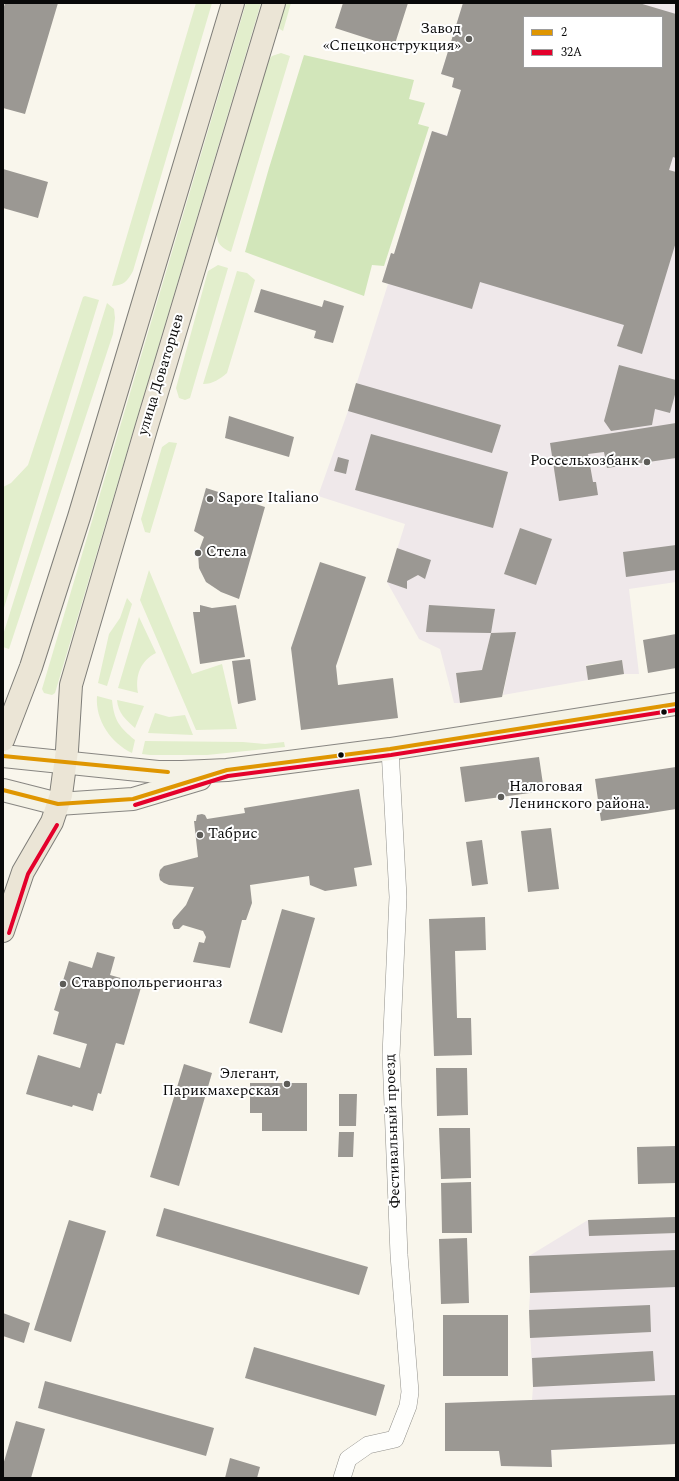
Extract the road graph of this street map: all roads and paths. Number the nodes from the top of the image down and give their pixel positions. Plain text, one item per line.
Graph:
1 (233, 3) edge
2 (274, 3) edge
3 (676, 704) edge
4 (3, 740) edge
5 (390, 749) junction
6 (3, 756) edge
7 (227, 770) junction
8 (3, 790) edge
9 (55, 813) junction
10 (3, 931) edge
11 (342, 1478) edge

1 - 4 main road
2 - 9 main road, улица Доваторцев
3 - 5 main road
5 - 7 main road
5 - 11 street, Фестивальный проезд
6 - 7 main road
7 - 9 main road
8 - 9 main road
9 - 10 main road

